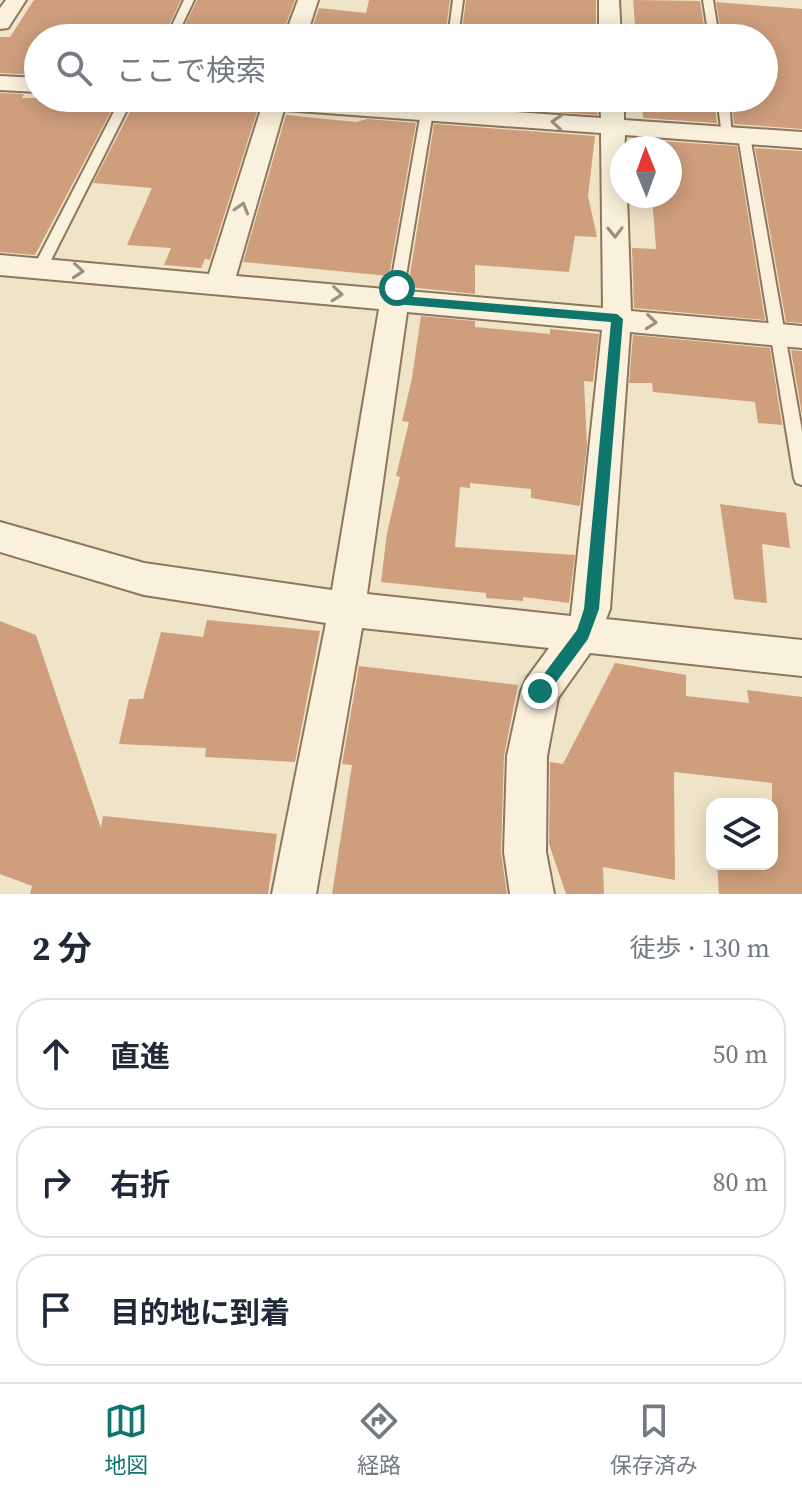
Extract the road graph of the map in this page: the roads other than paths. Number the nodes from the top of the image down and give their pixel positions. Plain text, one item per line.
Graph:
1 (16, 0) edge
2 (189, 0) edge
3 (308, 0) edge
4 (458, 0) edge
5 (609, 0) edge
6 (708, 0) edge
7 (0, 23) edge
8 (178, 24) edge
9 (300, 24) edge
10 (455, 24) edge
11 (610, 24) edge
12 (712, 24) edge
13 (0, 83) edge
14 (24, 84) edge
15 (120, 112) edge
16 (271, 112) edge
17 (437, 112) edge
18 (477, 112) edge
19 (612, 112) edge
20 (728, 112) edge
21 (613, 126) junction
22 (736, 135) junction
23 (802, 140) edge
24 (0, 265) edge
25 (40, 268) junction
26 (220, 283) junction
27 (395, 300) junction
28 (617, 319) junction
29 (790, 336) edge
30 (802, 478) edge
31 (0, 537) edge
32 (347, 609) junction
33 (582, 634) junction
34 (802, 658) edge
35 (294, 894) edge
36 (532, 894) edge

1 - 7 street
2 - 8 lane
3 - 9 street
4 - 10 lane
5 - 11 street
6 - 12 lane
13 - 14 street
15 - 25 lane
26 -> 16 street
17 - 27 lane
21 -> 18 street
19 - 21 street
20 - 22 lane
21 - 22 street
21 -> 28 street
22 - 23 street
22 - 29 lane
24 - 25 street
25 -> 26 street
26 -> 27 street
27 - 28 street
27 - 32 street
28 -> 29 street
28 - 33 street
29 - 30 lane
31 - 32 street
32 - 33 street
32 - 35 street
33 - 34 street
33 - 36 street

